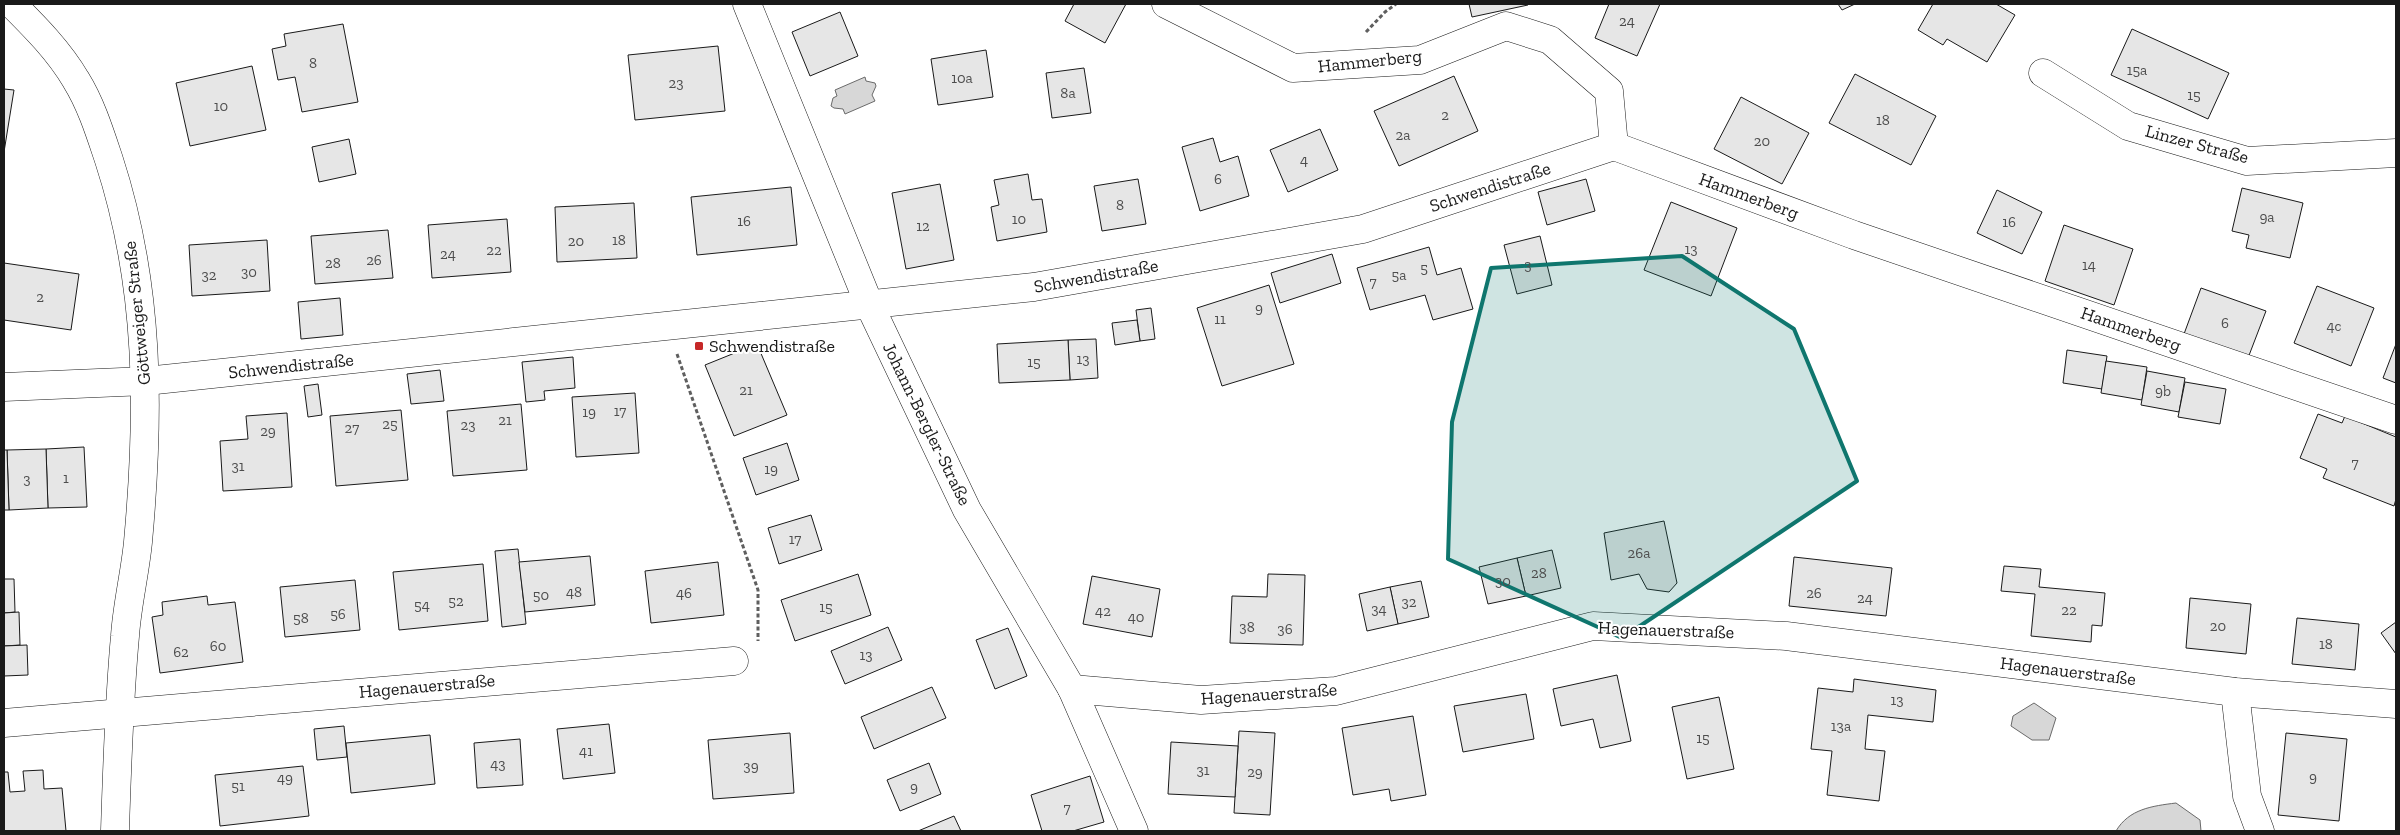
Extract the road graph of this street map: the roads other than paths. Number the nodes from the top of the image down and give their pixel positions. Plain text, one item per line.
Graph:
1 (12, 4) edge
2 (747, 4) edge
3 (1166, 4) edge
4 (2042, 73) dead end
5 (1614, 146) junction
6 (2396, 153) edge
7 (869, 304) junction
8 (146, 382) junction
9 (4, 387) edge
10 (2396, 420) edge
11 (734, 661) road end
12 (1072, 689) junction
13 (2235, 692) junction
14 (2396, 704) edge
15 (119, 714) junction
16 (4, 723) edge
17 (115, 831) edge
18 (1134, 831) edge
19 (2260, 831) edge

1 - 8 street, Göttweiger Straße
2 - 7 street, Johann-Bergler-Straße
3 - 5 street, Hammerberg
4 - 6 street, Linzer Straße
5 - 7 street, Schwendistraße
5 - 10 street, Hammerberg
7 - 8 street, Schwendistraße
7 - 12 street, Johann-Bergler-Straße
8 - 9 street, Schwendistraße
8 - 15 street, Göttweiger Straße
11 - 15 street, Hagenauerstraße
12 - 13 street, Hagenauerstraße
12 - 18 street, Johann-Bergler-Straße
13 - 14 street, Hagenauerstraße
13 - 19 street
15 - 16 street
15 - 17 street, Göttweiger Straße

